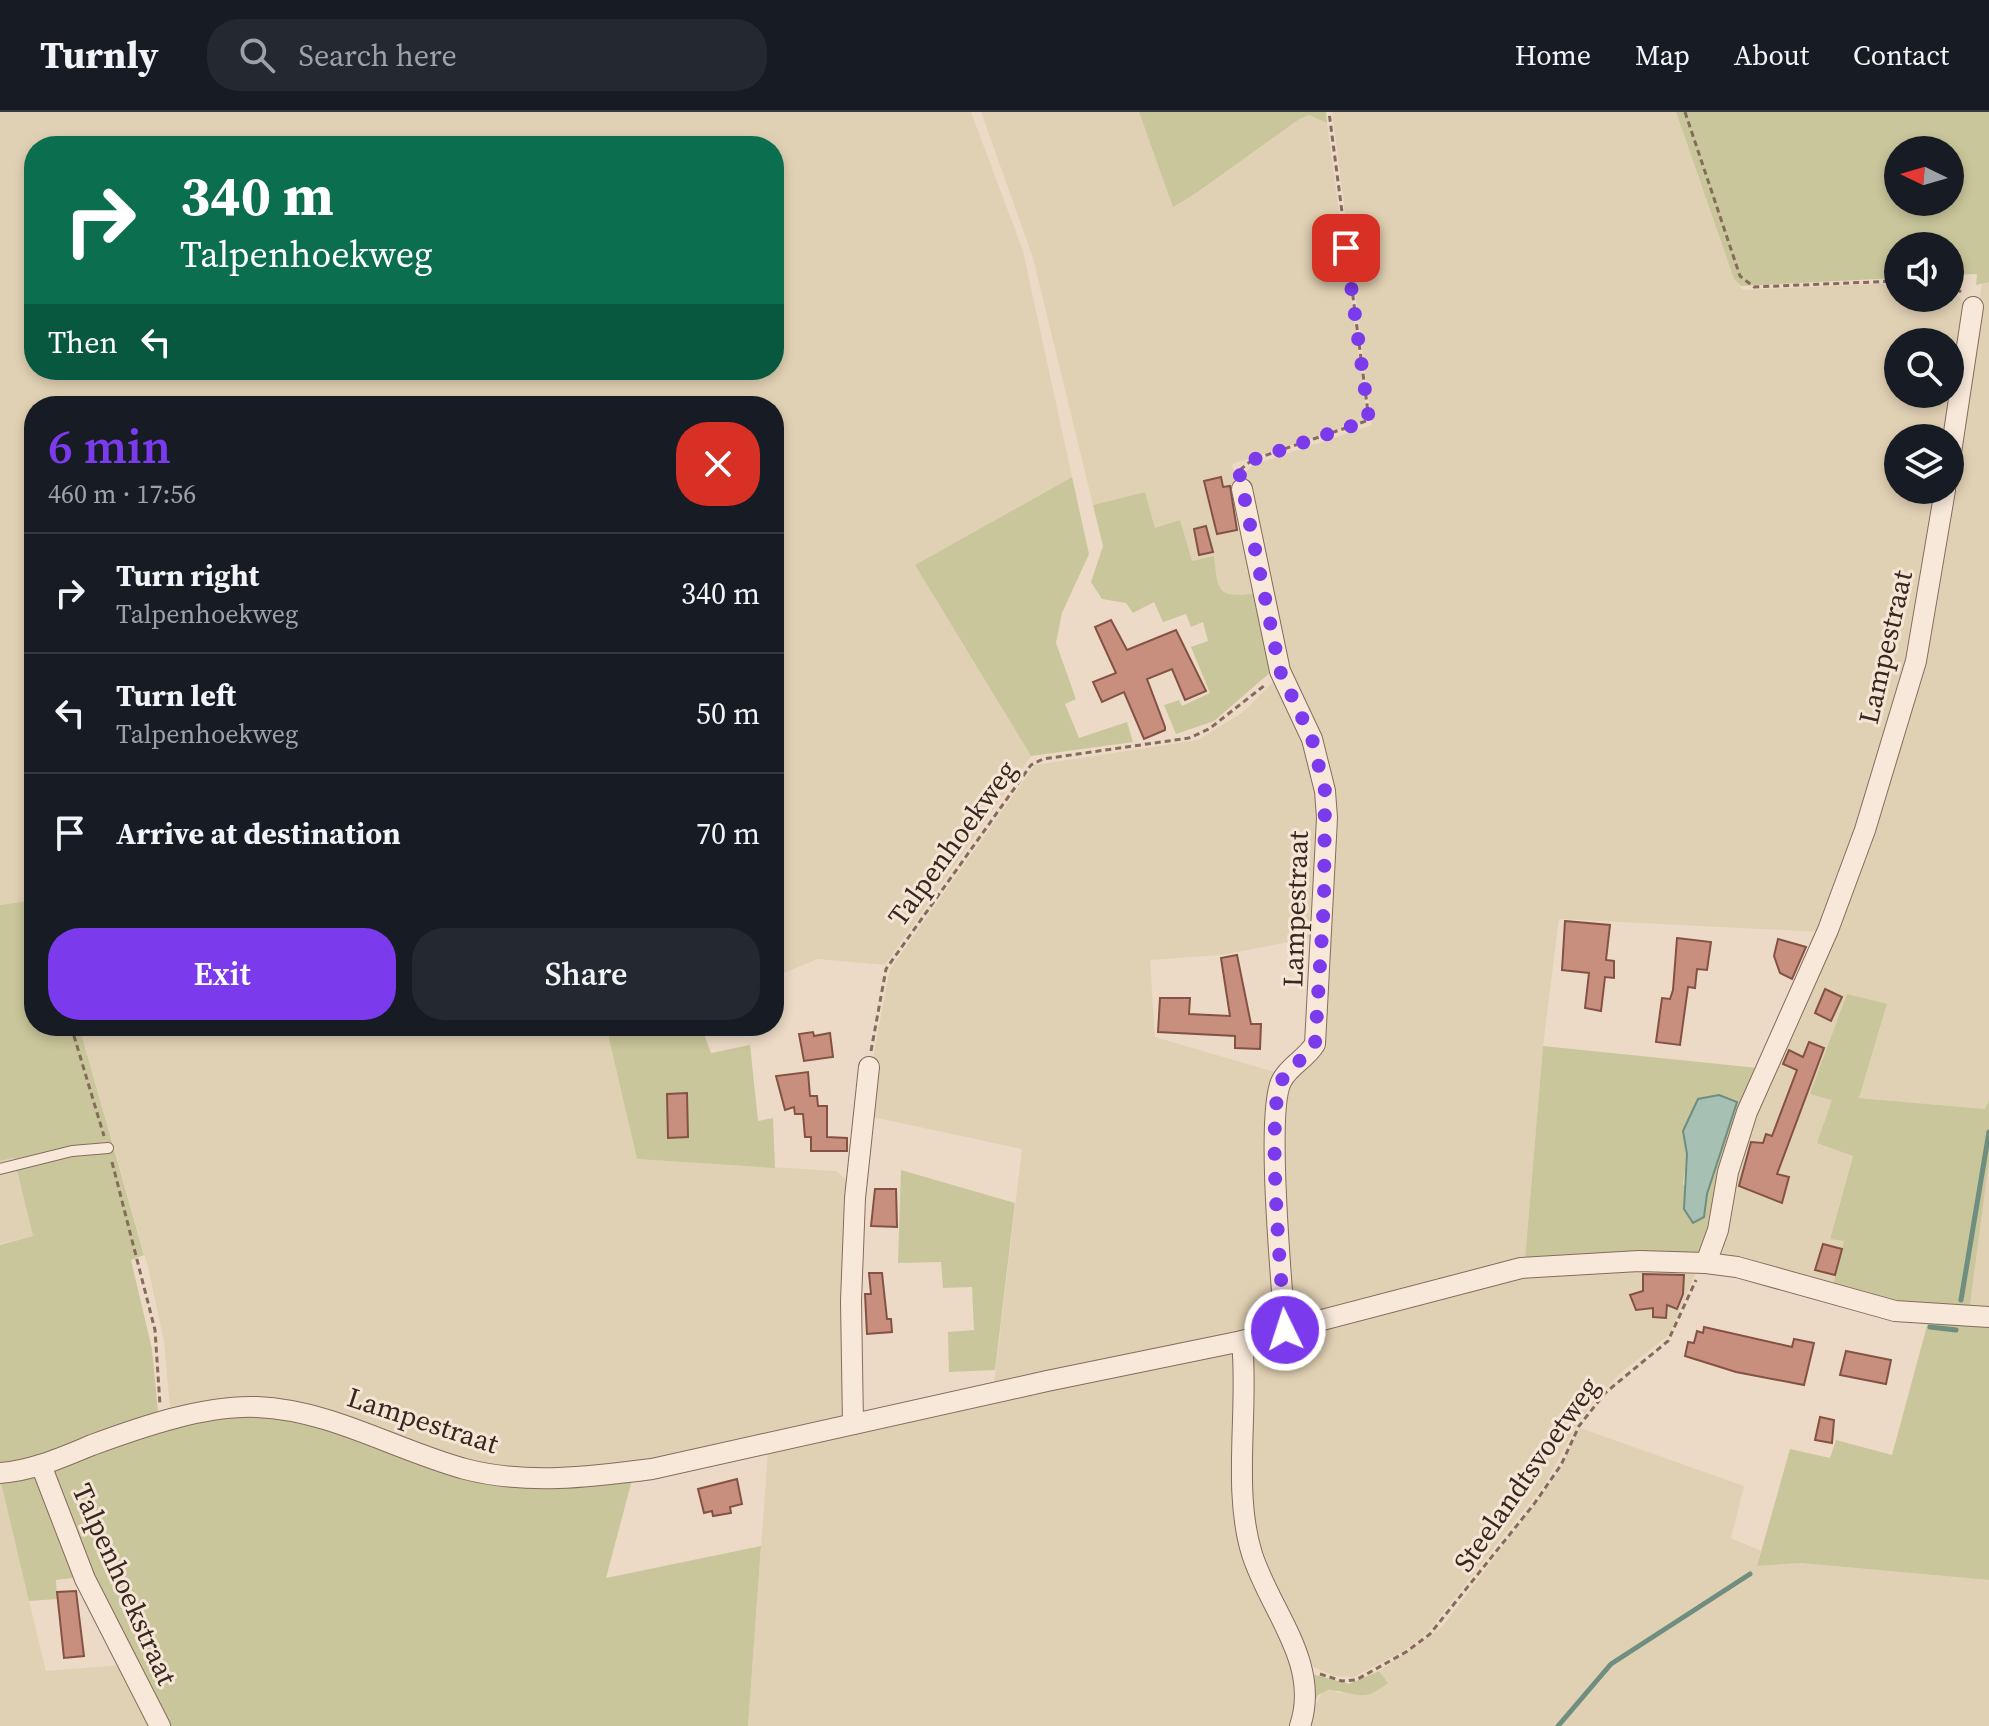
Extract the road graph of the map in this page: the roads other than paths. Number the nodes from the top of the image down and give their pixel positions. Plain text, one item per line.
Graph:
1 (1973, 307) dead end
2 (1955, 424) edge
3 (1242, 489) road end
4 (1943, 504) edge
5 (869, 1067) road end
6 (108, 1148) road end
7 (0, 1169) edge
8 (1706, 1263) junction
9 (1989, 1317) edge
10 (1285, 1330) junction
11 (1242, 1341) junction
12 (853, 1424) junction
13 (41, 1465) junction
14 (0, 1473) edge
15 (160, 1726) edge
16 (1300, 1726) edge

1 - 2 street
3 - 10 street, Lampestraat
4 - 8 street, Lampestraat
5 - 12 street
6 - 7 lane
8 - 9 street, Lampestraat
8 - 10 street, Lampestraat
10 - 11 street, Lampestraat
11 - 12 street, Lampestraat
11 - 16 street
12 - 13 street, Lampestraat
13 - 14 street, Lampestraat
13 - 15 street, Talpenhoekstraat

